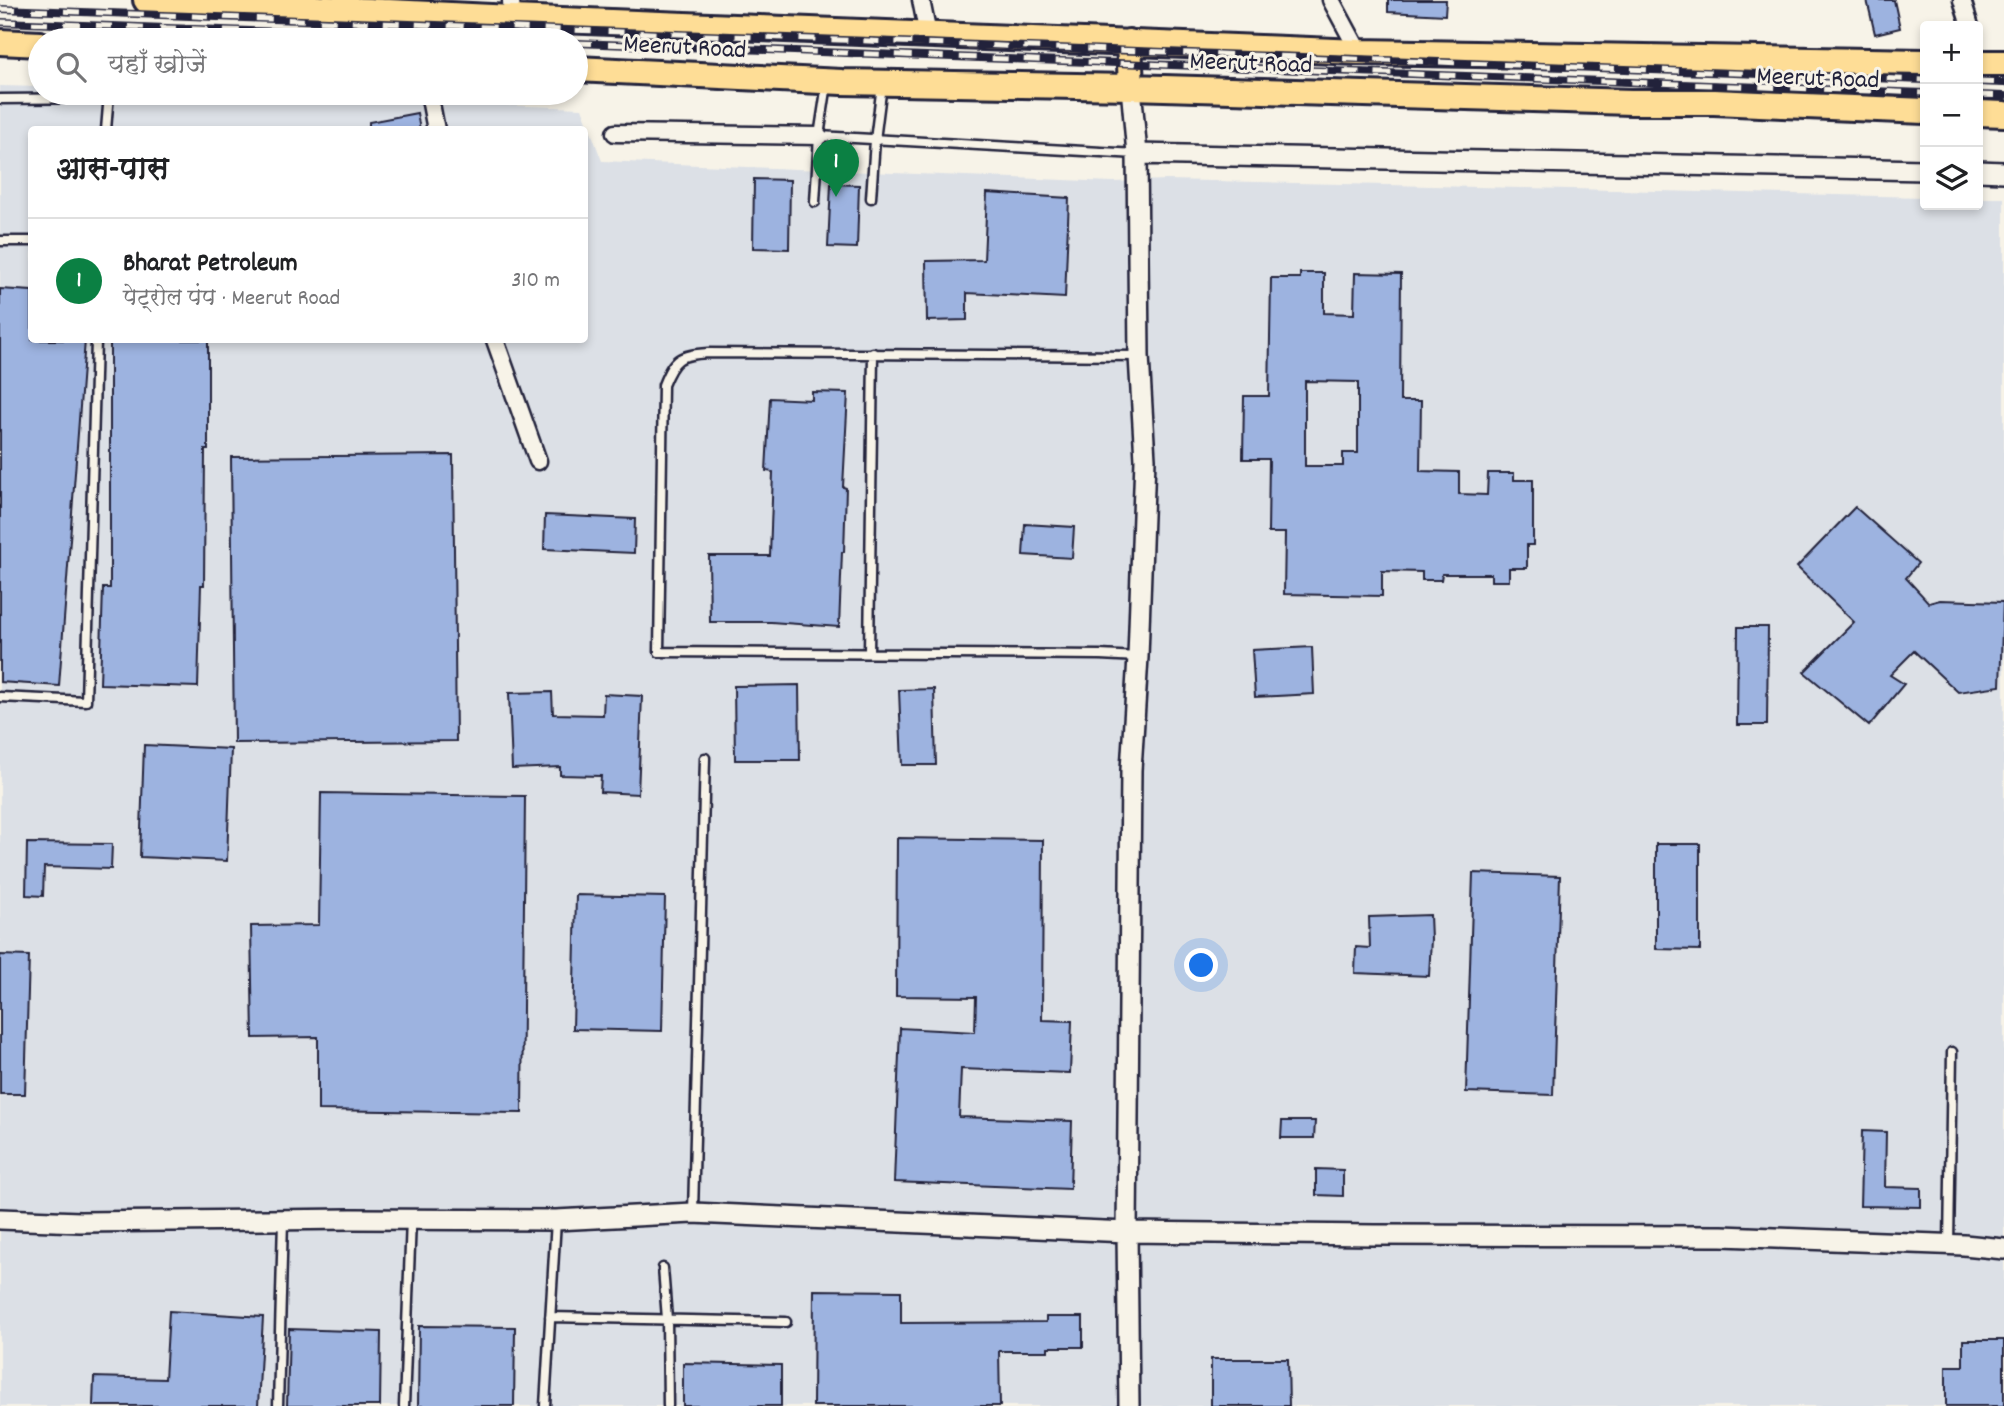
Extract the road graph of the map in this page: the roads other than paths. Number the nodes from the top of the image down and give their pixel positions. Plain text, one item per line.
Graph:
1 (146, 0) edge
2 (921, 0) edge
3 (1331, 0) edge
4 (1962, 0) edge
5 (512, 9) edge
6 (1968, 21) edge
7 (928, 34) junction
8 (0, 42) edge
9 (28, 43) edge
10 (1129, 43) junction
11 (1359, 52) junction
12 (1920, 62) edge
13 (588, 70) edge
14 (828, 81) junction
15 (882, 82) junction
16 (1131, 87) junction
17 (28, 98) edge
18 (0, 99) edge
19 (107, 105) edge
20 (431, 105) edge
21 (1920, 111) edge
22 (1983, 113) edge
23 (2004, 114) edge
24 (106, 126) edge
25 (435, 126) edge
26 (615, 133) dead end
27 (819, 136) junction
28 (874, 140) junction
29 (1137, 154) junction
30 (1920, 170) edge
31 (1983, 171) edge
32 (2004, 172) edge
33 (871, 198) dead end
34 (815, 202) dead end
35 (0, 241) edge
36 (28, 241) edge
37 (96, 343) edge
38 (496, 343) edge
39 (873, 353) junction
40 (1139, 356) junction
41 (538, 461) dead end
42 (869, 653) junction
43 (1138, 657) junction
44 (0, 697) edge
45 (705, 758) dead end
46 (1952, 1052) dead end
47 (693, 1213) junction
48 (0, 1219) edge
49 (411, 1219) junction
50 (283, 1220) junction
51 (556, 1220) junction
52 (1127, 1232) junction
53 (1949, 1245) junction
54 (2004, 1249) edge
55 (663, 1268) dead end
56 (551, 1317) junction
57 (667, 1319) junction
58 (786, 1322) dead end
59 (278, 1406) edge
60 (404, 1406) edge
61 (545, 1406) edge
62 (668, 1406) edge
63 (1129, 1406) edge

1 - 5 main road, Meerut Road
2 - 7 street
3 - 11 street
4 - 6 street
5 - 7 main road, Meerut Road
7 - 10 main road, Meerut Road
8 - 9 main road
10 - 11 main road, Meerut Road
10 - 16 main road
11 - 12 main road, Meerut Road
13 - 14 main road, Meerut Road
14 - 15 main road, Meerut Road
14 - 27 lane
15 - 16 main road, Meerut Road
15 - 28 lane
16 - 21 main road, Meerut Road
16 - 29 street
17 - 18 lane
19 - 24 lane
20 - 25 street
22 - 23 main road
26 - 27 street
27 - 28 lane
27 - 34 lane
28 - 29 lane
28 - 33 lane
29 - 30 street
29 - 40 street
31 - 32 street
35 - 36 lane
37 - 44 lane
38 - 41 street
39 - 40 lane
39 - 42 lane
39 - 42 lane
40 - 43 street
42 - 43 lane
43 - 52 street
45 - 47 lane
46 - 53 lane
47 - 51 street
47 - 52 street
48 - 50 street
49 - 50 street
49 - 51 street
49 - 60 lane
50 - 59 lane
51 - 56 lane
52 - 53 street
52 - 63 street
53 - 54 street
55 - 57 lane
56 - 57 lane
56 - 61 lane
57 - 58 lane
57 - 62 lane

